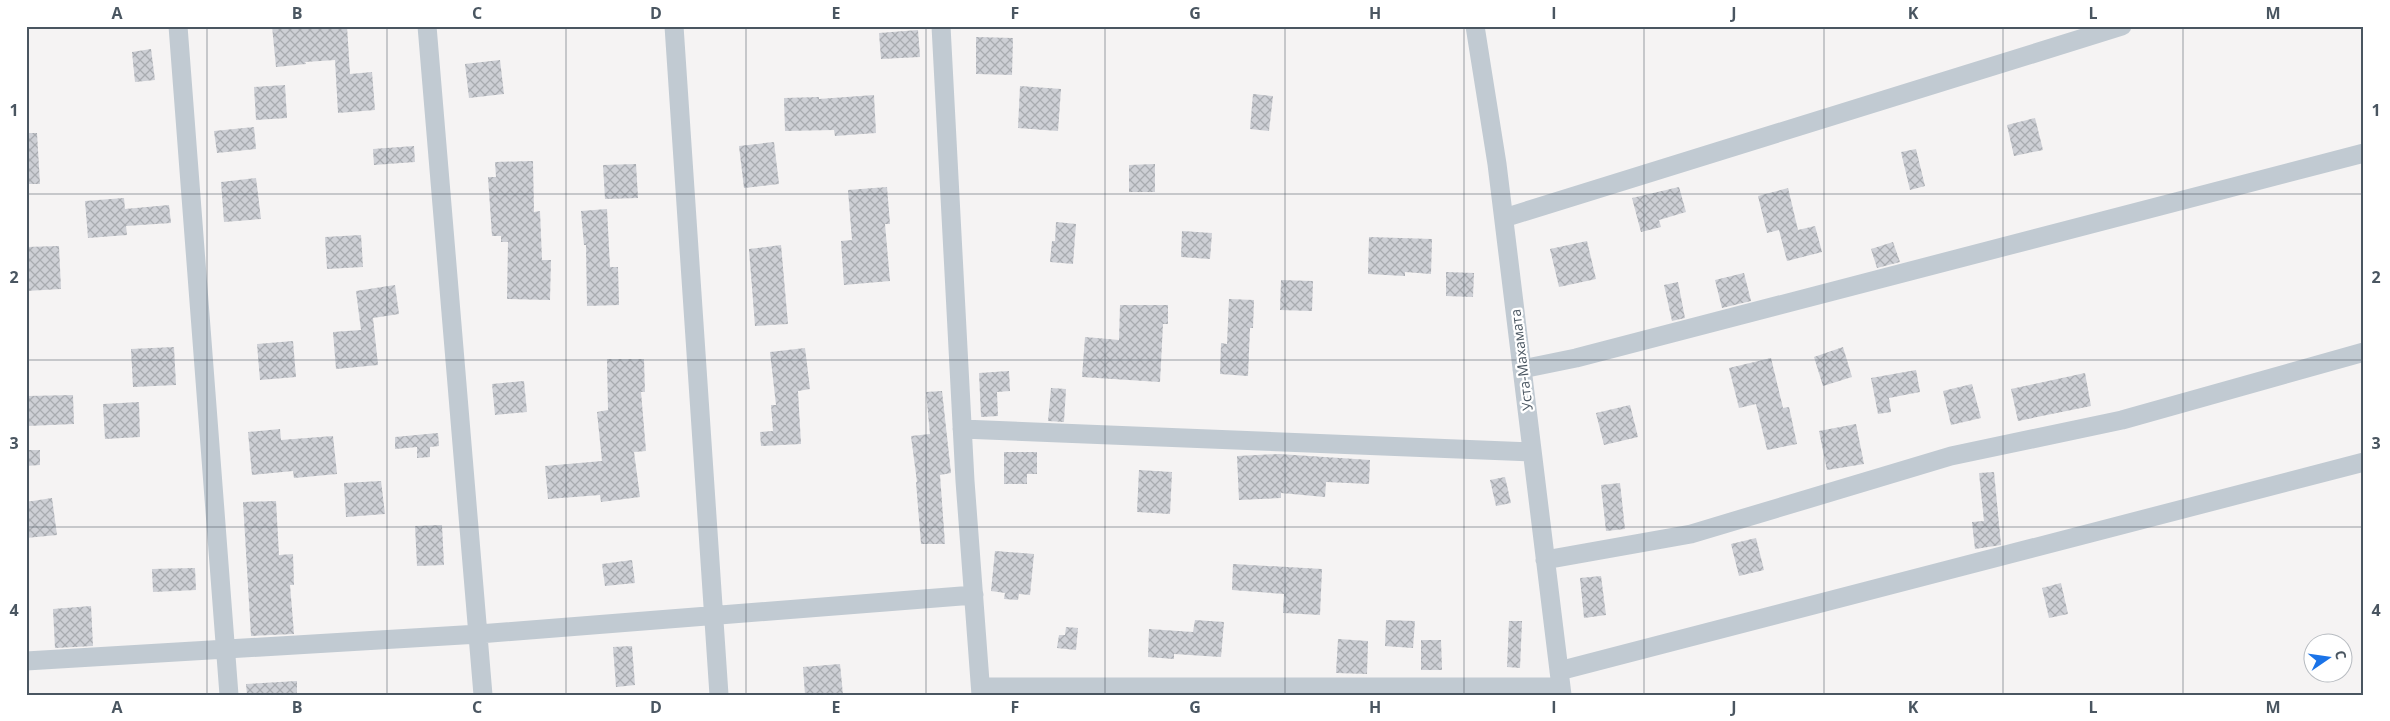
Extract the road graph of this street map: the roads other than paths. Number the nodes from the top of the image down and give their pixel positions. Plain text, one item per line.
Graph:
1 (178, 26) edge
2 (427, 26) edge
3 (674, 26) edge
4 (941, 26) edge
5 (1475, 26) edge
6 (2122, 26) edge
7 (2364, 153) edge
8 (1504, 218) junction
9 (2364, 352) edge
10 (1522, 369) junction
11 (962, 429) junction
12 (1532, 452) junction
13 (2364, 462) edge
14 (1545, 560) junction
15 (974, 595) junction
16 (714, 614) junction
17 (479, 634) junction
18 (227, 648) junction
19 (26, 661) edge
20 (1560, 684) edge
21 (981, 691) edge
22 (230, 695) edge
23 (483, 695) edge
24 (719, 695) edge

1 - 18 street
2 - 17 street
3 - 16 street
4 - 11 street
5 - 8 street, Уста-Махамата
6 - 8 street
7 - 10 street
8 - 10 street, Уста-Махамата
9 - 14 street
10 - 12 street, Уста-Махамата
11 - 12 street
11 - 15 street
12 - 14 street, Уста-Махамата
13 - 20 street
14 - 20 street, Уста-Махамата
15 - 16 street
15 - 21 street
16 - 17 street
16 - 24 street
17 - 18 street
17 - 23 street
18 - 19 street
18 - 22 street
20 - 21 street

